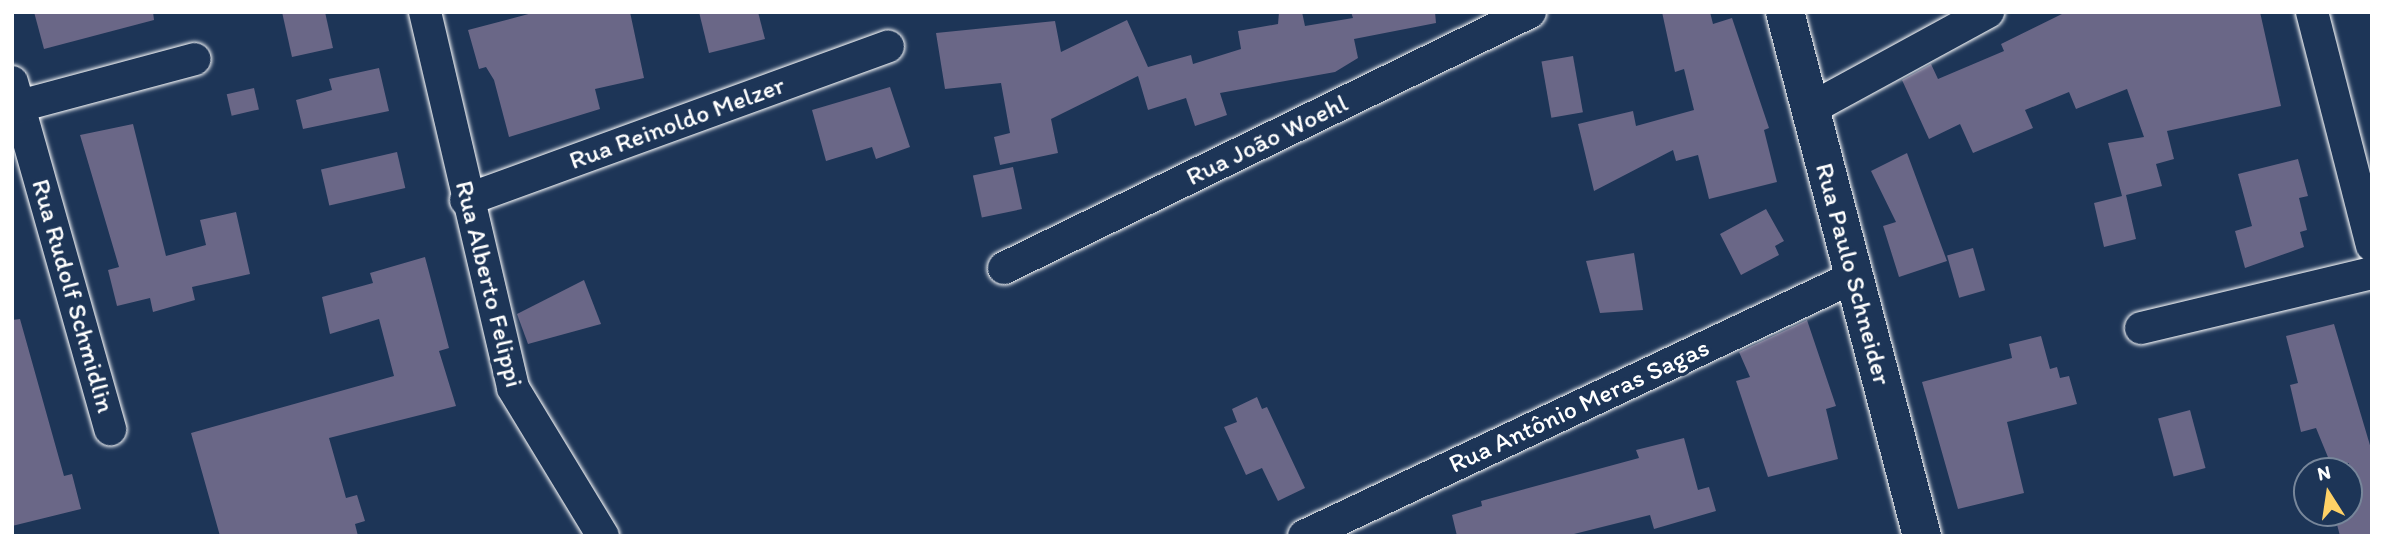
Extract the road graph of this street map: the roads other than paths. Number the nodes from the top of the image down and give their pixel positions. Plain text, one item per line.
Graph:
1 (425, 12) edge
2 (1530, 12) edge
3 (1785, 12) edge
4 (1988, 12) edge
5 (2312, 12) edge
6 (888, 46) dead end
7 (195, 59) dead end
8 (15, 99) edge
9 (1810, 109) junction
10 (466, 200) junction
11 (2372, 245) edge
12 (1004, 268) dead end
13 (2372, 273) edge
14 (1854, 276) junction
15 (2141, 328) dead end
16 (110, 429) dead end
17 (603, 536) edge
18 (1304, 536) edge
19 (1922, 536) edge

1 - 10 street, Rua Alberto Felippi
2 - 12 street, Rua João Woehl
3 - 9 street, Rua Paulo Schneider
4 - 9 street
5 - 11 street
6 - 10 street, Rua Reinoldo Melzer
7 - 8 street
8 - 16 street, Rua Rudolf Schmidlin
9 - 14 street, Rua Paulo Schneider
10 - 17 street, Rua Alberto Felippi
13 - 15 street
14 - 18 street, Rua Antônio Meras Sagas
14 - 19 street, Rua Paulo Schneider

